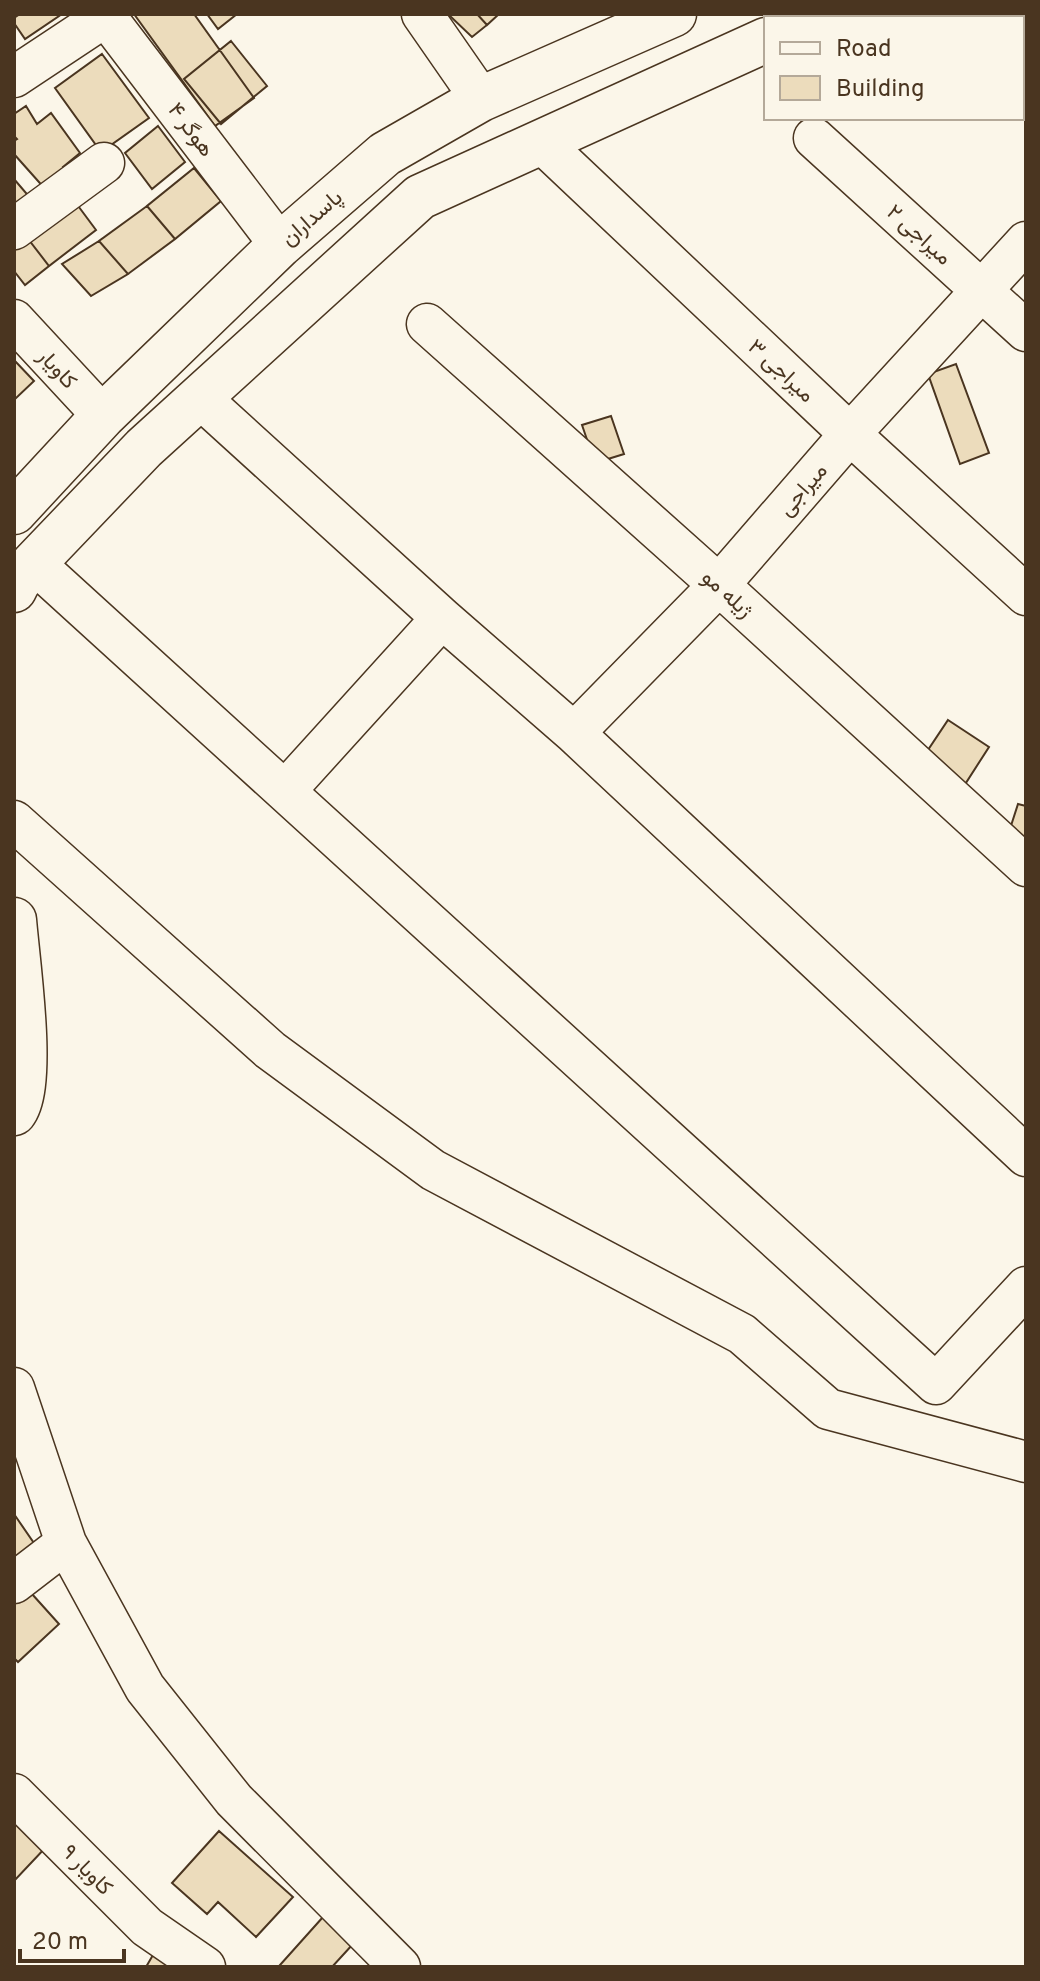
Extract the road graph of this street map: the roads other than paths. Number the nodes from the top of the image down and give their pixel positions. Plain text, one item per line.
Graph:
1 (674, 14) edge
2 (107, 15) edge
3 (431, 18) edge
4 (764, 41) edge
5 (14, 77) edge
6 (481, 99) junction
7 (814, 138) dead end
8 (541, 142) junction
9 (104, 163) dead end
10 (14, 229) edge
11 (1026, 242) edge
12 (280, 245) junction
13 (981, 290) junction
14 (14, 320) edge
15 (427, 324) dead end
16 (1026, 331) edge
17 (199, 397) junction
18 (103, 416) junction
19 (850, 434) junction
20 (14, 512) edge
21 (24, 577) edge
22 (719, 585) junction
23 (1026, 595) edge
24 (442, 618) junction
25 (574, 733) junction
26 (285, 791) junction
27 (14, 821) edge
28 (1026, 866) edge
29 (14, 920) edge
30 (14, 1113) edge
31 (1026, 1156) edge
32 (1026, 1287) edge
33 (14, 1388) edge
34 (1026, 1462) edge
35 (66, 1543) junction
36 (14, 1583) edge
37 (14, 1794) edge
38 (205, 1967) edge
39 (400, 1967) edge

1 - 6 main road, پاسداران
2 - 5 street
2 - 12 street, هوگر ۴
3 - 6 street
4 - 8 main road
6 - 12 main road, پاسداران
7 - 13 street, میراجی ۲
8 - 17 main road
8 - 19 street, میراجی ۳
9 - 10 street
11 - 13 street, میراجی
12 - 18 main road, پاسداران
13 - 16 street, میراجی ۲
13 - 19 street, میراجی
14 - 18 street, کاویار
15 - 22 street, ژیله مو
17 - 21 main road
17 - 24 street
18 - 20 main road, پاسداران
19 - 22 street, میراجی
19 - 23 street, میراجی ۳
21 - 26 street
22 - 25 street, میراجی
22 - 28 street, ژیله مو
24 - 25 street
24 - 26 street
25 - 31 street
26 - 32 street
27 - 34 street
29 - 30 main road
33 - 35 street
35 - 36 street
35 - 39 street
37 - 38 street, کاویار ۹

